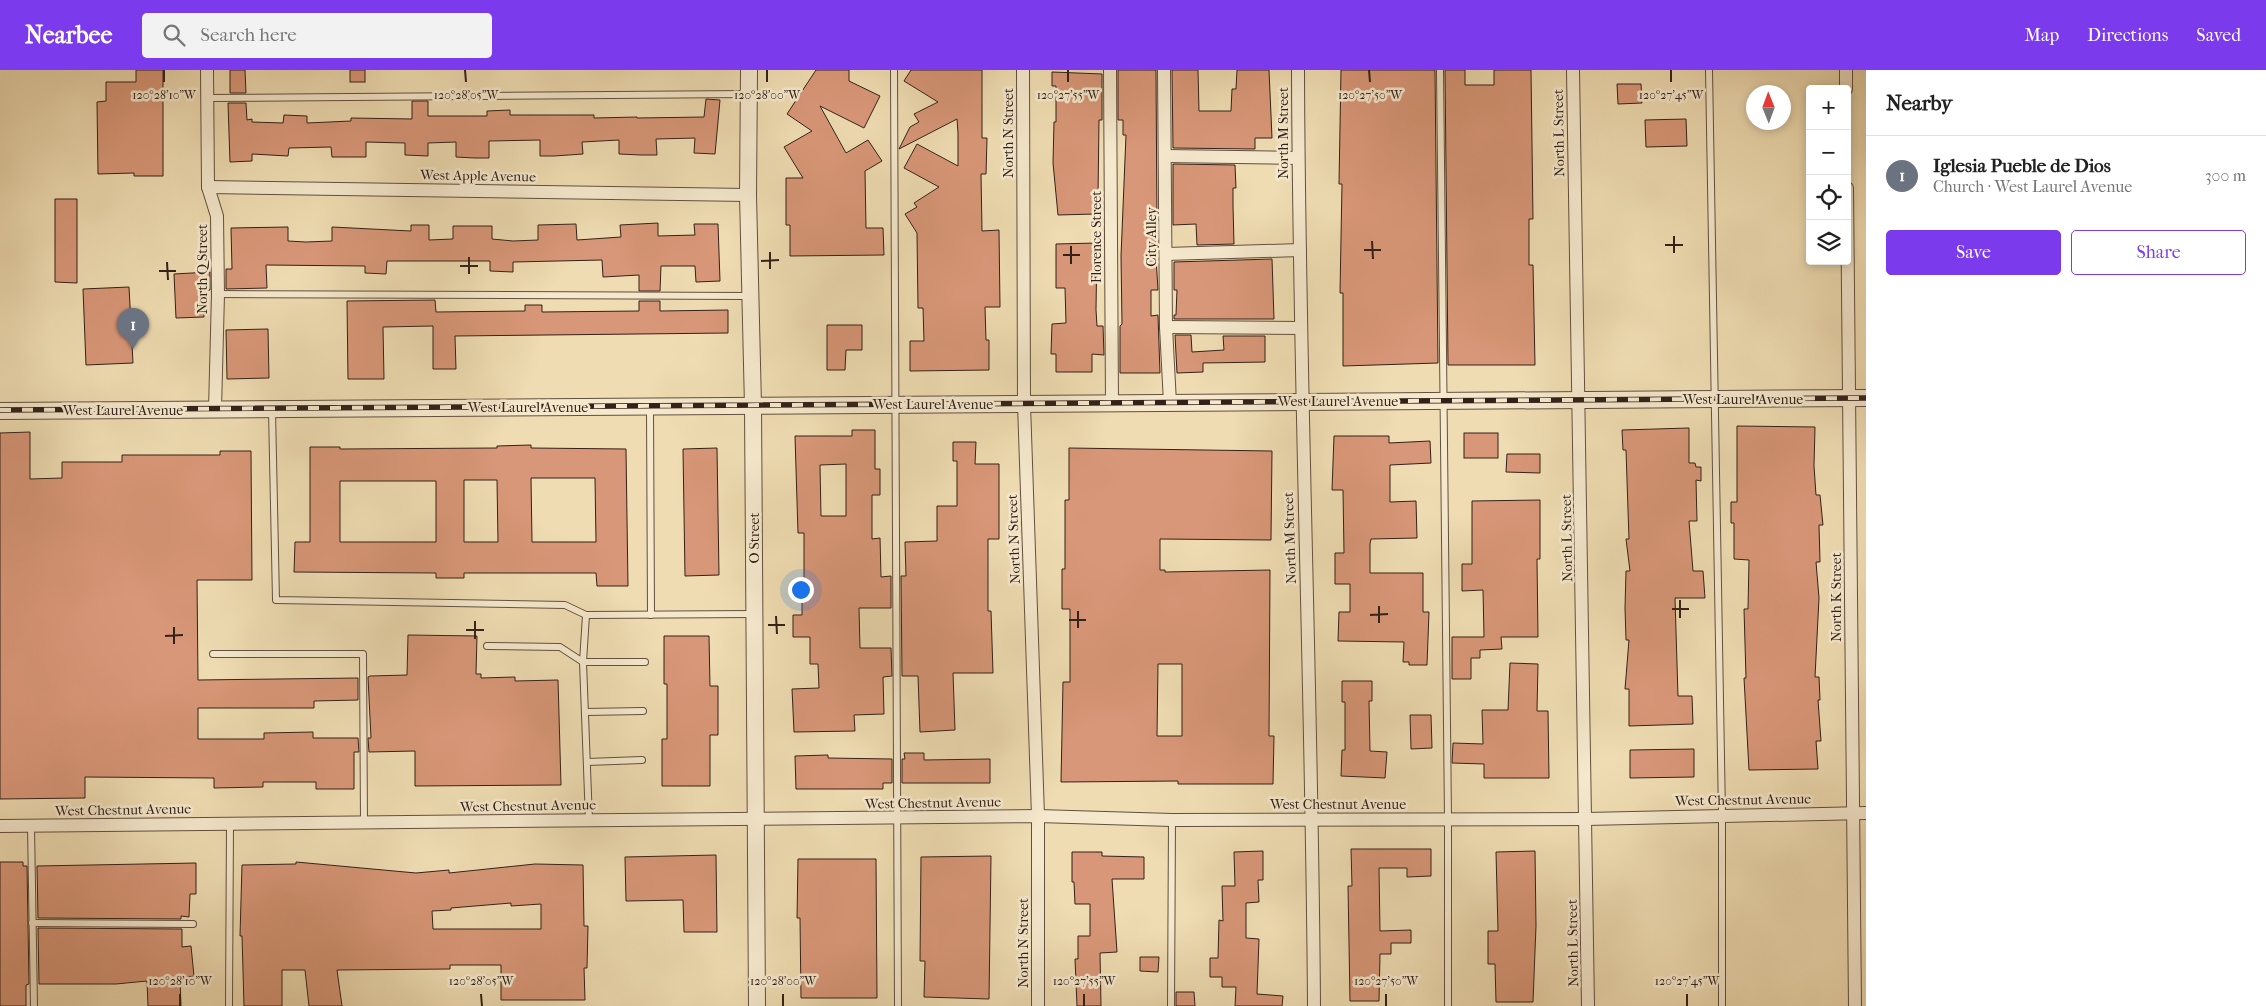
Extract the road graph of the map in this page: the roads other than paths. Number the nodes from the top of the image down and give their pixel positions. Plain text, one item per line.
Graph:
1 (207, 70) edge
2 (749, 70) edge
3 (894, 70) edge
4 (1023, 70) edge
5 (1110, 70) edge
6 (1164, 70) edge
7 (1298, 70) edge
8 (1440, 70) edge
9 (1573, 70) edge
10 (1709, 70) edge
11 (1846, 70) edge
12 (1846, 85) edge
13 (749, 94) junction
14 (207, 98) junction
15 (1165, 156) junction
16 (1298, 158) junction
17 (208, 187) junction
18 (748, 195) junction
19 (1849, 220) edge
20 (1300, 250) junction
21 (1166, 254) junction
22 (218, 294) junction
23 (750, 296) junction
24 (1166, 327) junction
25 (1300, 328) junction
26 (1858, 398) edge
27 (1714, 399) junction
28 (1301, 400) junction
29 (1444, 400) junction
30 (1580, 400) junction
31 (1170, 403) junction
32 (1024, 404) junction
33 (1112, 404) junction
34 (894, 405) junction
35 (650, 406) junction
36 (753, 406) junction
37 (215, 409) junction
38 (272, 409) junction
39 (0, 411) edge
40 (754, 614) junction
41 (586, 615) junction
42 (651, 615) junction
43 (487, 646) dead end
44 (213, 654) dead end
45 (583, 662) junction
46 (645, 662) dead end
47 (585, 712) junction
48 (643, 712) dead end
49 (642, 760) dead end
50 (587, 762) junction
51 (1853, 813) junction
52 (1866, 813) edge
53 (1722, 815) junction
54 (1038, 816) junction
55 (755, 819) junction
56 (897, 819) junction
57 (1448, 819) junction
58 (1586, 819) junction
59 (1172, 820) junction
60 (1313, 820) junction
61 (589, 821) junction
62 (364, 823) junction
63 (230, 824) junction
64 (0, 826) edge
65 (31, 826) junction
66 (32, 923) junction
67 (193, 924) dead end
68 (34, 1006) edge
69 (230, 1006) edge
70 (757, 1006) edge
71 (898, 1006) edge
72 (1038, 1006) edge
73 (1171, 1006) edge
74 (1314, 1006) edge
75 (1448, 1006) edge
76 (1588, 1006) edge
77 (1722, 1006) edge
78 (1855, 1006) edge

1 - 14 street, North Q Street
2 - 13 street, O Street
3 - 34 lane
4 - 32 street, North N Street
5 - 33 street, Florence Street
6 - 15 street, City Alley
7 - 16 street, North M Street
8 - 29 lane
9 - 30 street, North L Street
10 - 27 lane
11 - 12 street
13 - 14 lane
13 - 18 street, O Street
14 - 17 street, North Q Street
15 - 16 street
15 - 21 street, City Alley
16 - 20 street, North M Street
17 - 18 street, West Apple Avenue
17 - 22 street, North Q Street
18 - 23 street, O Street
19 - 26 street, North K Street
20 - 21 street
20 - 25 street, North M Street
21 - 24 street, City Alley
22 - 23 lane
22 - 37 street, North Q Street
23 - 36 street, O Street
24 - 25 street
24 - 31 street, City Alley
25 - 28 street, North M Street
26 - 27 street, West Laurel Avenue
26 - 51 street, North K Street
27 - 30 street, West Laurel Avenue
27 - 53 lane
28 - 29 street, West Laurel Avenue
28 - 31 street, West Laurel Avenue
28 - 60 street, North M Street
29 - 30 street, West Laurel Avenue
29 - 57 lane
30 - 58 street, North L Street
31 - 33 street, West Laurel Avenue
32 - 33 street, West Laurel Avenue
32 - 34 street, West Laurel Avenue
32 - 54 street, North N Street
34 - 36 street, West Laurel Avenue
34 - 56 lane
35 - 36 street, West Laurel Avenue
35 - 38 street, West Laurel Avenue
35 - 42 lane
36 - 40 street, O Street
37 - 38 street, West Laurel Avenue
37 - 39 street, West Laurel Avenue
38 - 41 lane
40 - 42 lane
40 - 55 street, O Street
41 - 42 lane
41 - 45 lane
43 - 45 lane
44 - 62 lane
45 - 46 lane
45 - 47 lane
47 - 48 lane
47 - 50 lane
49 - 50 lane
50 - 61 lane
51 - 52 street, West Chestnut Avenue
51 - 53 street, West Chestnut Avenue
51 - 78 street, North K Street
53 - 58 street, West Chestnut Avenue
53 - 77 lane
54 - 56 street, West Chestnut Avenue
54 - 59 street, West Chestnut Avenue
54 - 72 street, North N Street
55 - 56 street, West Chestnut Avenue
55 - 61 street, West Chestnut Avenue
55 - 70 street, O Street
56 - 71 lane
57 - 58 street, West Chestnut Avenue
57 - 60 street, West Chestnut Avenue
57 - 75 lane
58 - 76 street, North L Street
59 - 60 street, West Chestnut Avenue
59 - 73 lane
60 - 74 street, North M Street
61 - 62 street, West Chestnut Avenue
62 - 63 street, West Chestnut Avenue
63 - 65 street, West Chestnut Avenue
63 - 69 lane
64 - 65 street, West Chestnut Avenue
65 - 66 lane
66 - 67 lane
66 - 68 lane

